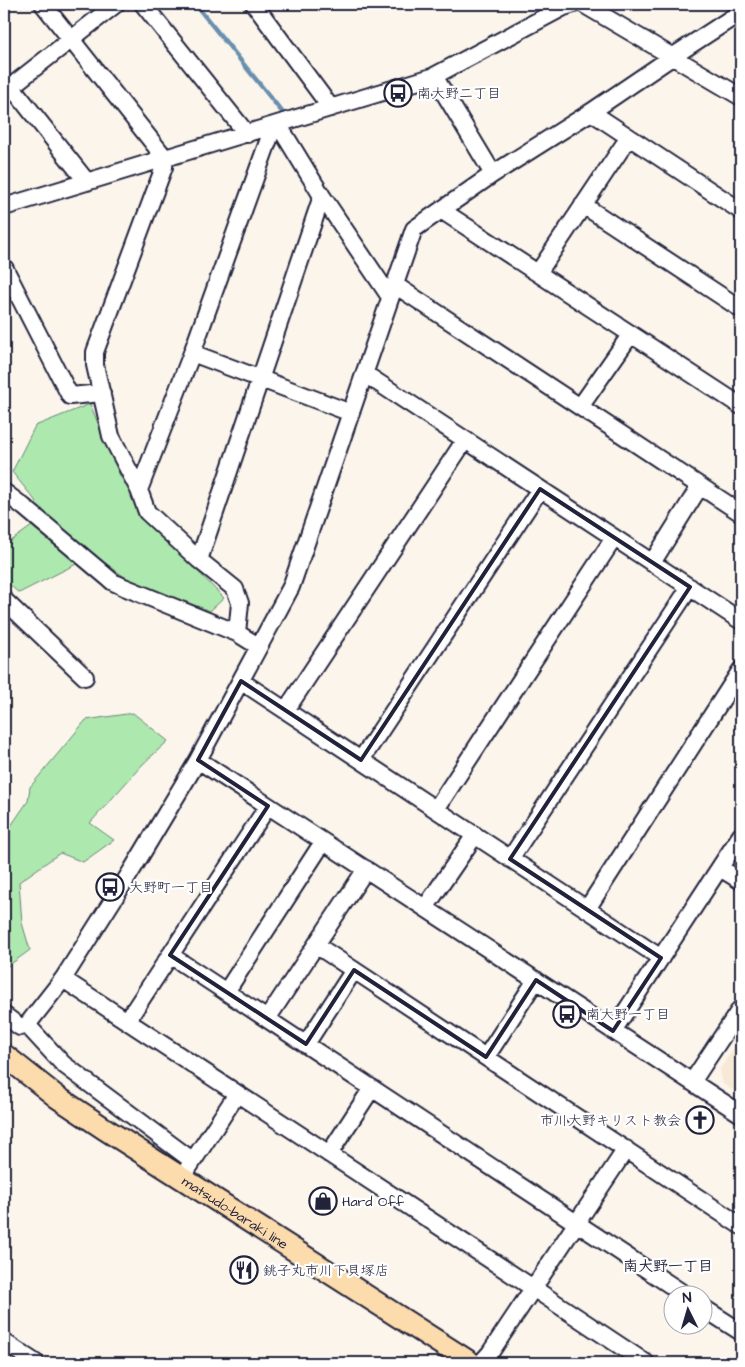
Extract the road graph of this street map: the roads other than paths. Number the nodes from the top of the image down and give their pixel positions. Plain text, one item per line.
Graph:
1 (43, 4) edge
2 (116, 4) edge
3 (143, 4) edge
4 (254, 4) edge
5 (583, 4) edge
6 (567, 5) edge
7 (741, 12) edge
8 (71, 39) junction
9 (672, 57) junction
10 (434, 76) junction
11 (8, 89) edge
12 (741, 97) edge
13 (331, 108) junction
14 (591, 112) junction
15 (276, 124) junction
16 (247, 134) junction
17 (629, 137) junction
18 (165, 158) junction
19 (493, 174) junction
20 (87, 182) junction
21 (322, 196) junction
22 (583, 205) junction
23 (4, 207) edge
24 (442, 210) junction
25 (741, 211) edge
26 (4, 267) edge
27 (538, 273) junction
28 (392, 291) junction
29 (741, 309) edge
30 (631, 334) junction
31 (192, 353) junction
32 (365, 374) junction
33 (260, 379) junction
34 (102, 393) junction
35 (741, 406) edge
36 (580, 407) junction
37 (351, 413) junction
38 (465, 440) junction
39 (700, 486) junction
40 (540, 489) junction
41 (139, 490) junction
42 (4, 492) edge
43 (741, 513) edge
44 (614, 538) junction
45 (200, 560) junction
46 (652, 563) junction
47 (690, 588) junction
48 (4, 600) edge
49 (741, 621) edge
50 (237, 633) junction
51 (258, 646) junction
52 (741, 670) edge
53 (85, 677) dead end
54 (240, 680) junction
55 (286, 710) junction
56 (198, 760) junction
57 (361, 760) junction
58 (268, 806) junction
59 (436, 809) junction
60 (475, 835) junction
61 (741, 835) edge
62 (323, 842) junction
63 (510, 858) junction
64 (720, 868) junction
65 (366, 870) junction
66 (741, 881) edge
67 (425, 908) junction
68 (587, 909) junction
69 (316, 945) junction
70 (170, 955) junction
71 (661, 958) junction
72 (354, 970) junction
73 (63, 979) junction
74 (536, 980) junction
75 (226, 992) junction
76 (741, 1008) edge
77 (4, 1016) edge
78 (267, 1019) junction
79 (127, 1021) junction
80 (27, 1025) junction
81 (613, 1030) junction
82 (306, 1044) junction
83 (4, 1055) edge
84 (486, 1057) junction
85 (692, 1082) junction
86 (372, 1088) junction
87 (237, 1094) junction
88 (741, 1114) edge
89 (626, 1149) junction
90 (329, 1154) junction
91 (187, 1169) junction
92 (576, 1223) junction
93 (741, 1226) edge
94 (669, 1284) edge
95 (533, 1288) junction
96 (712, 1313) edge
97 (741, 1332) edge
98 (4, 1342) edge
99 (36, 1363) edge
100 (471, 1363) edge
101 (481, 1363) edge
102 (646, 1363) edge

1 - 8 street
2 - 8 street
3 - 16 street
4 - 13 street
5 - 9 street
6 - 10 street
7 - 9 street
8 - 11 street
8 - 18 street
9 - 12 street
9 - 14 street
10 - 13 street
10 - 19 street
11 - 20 street
13 - 15 street
14 - 17 street
14 - 19 street
15 - 16 street
15 - 21 street
15 - 31 street
16 - 18 street
17 - 22 street
17 - 25 street
18 - 20 street
18 - 34 street
19 - 24 street
20 - 23 street
21 - 28 street
21 - 33 street
22 - 27 street
22 - 29 street
24 - 27 street
24 - 28 street
26 - 34 street
27 - 30 street
28 - 32 street
28 - 36 street
30 - 35 street
30 - 36 street
31 - 33 street
31 - 41 street
32 - 37 street
32 - 38 street
33 - 37 street
33 - 45 street
34 - 41 street
36 - 39 street
37 - 51 street
38 - 40 street
38 - 55 street
39 - 43 street
39 - 46 street
40 - 44 street
40 - 57 street
41 - 45 street
42 - 50 street
44 - 46 street
44 - 59 street
45 - 50 street
46 - 47 street
47 - 49 street
47 - 63 street
48 - 53 street
50 - 51 street
51 - 54 street
52 - 68 street
54 - 55 street
54 - 56 street
55 - 57 street
56 - 58 street
56 - 73 street
57 - 59 street
58 - 62 street
58 - 70 street
59 - 60 street
60 - 63 street
60 - 67 street
61 - 64 street
62 - 65 street
62 - 75 street
63 - 68 street
64 - 66 street
64 - 71 street
65 - 67 street
65 - 69 street
67 - 74 street
68 - 71 street
69 - 72 street
69 - 78 street
70 - 75 street
70 - 79 street
71 - 81 street
72 - 82 street
72 - 84 street
73 - 79 street
73 - 80 street
74 - 81 street
74 - 84 street
75 - 78 street
76 - 85 street
77 - 80 street
78 - 82 street
79 - 87 street
80 - 91 street
81 - 85 street
82 - 86 street
83 - 91 main road, matsudo-baraki line
84 - 89 street
85 - 88 street
86 - 90 street
86 - 92 street
87 - 90 street
87 - 91 street
89 - 92 street
89 - 93 street
90 - 95 street
91 - 100 main road, matsudo-baraki line
92 - 94 street
92 - 95 street
95 - 101 street
95 - 102 street
96 - 97 street
98 - 99 street

